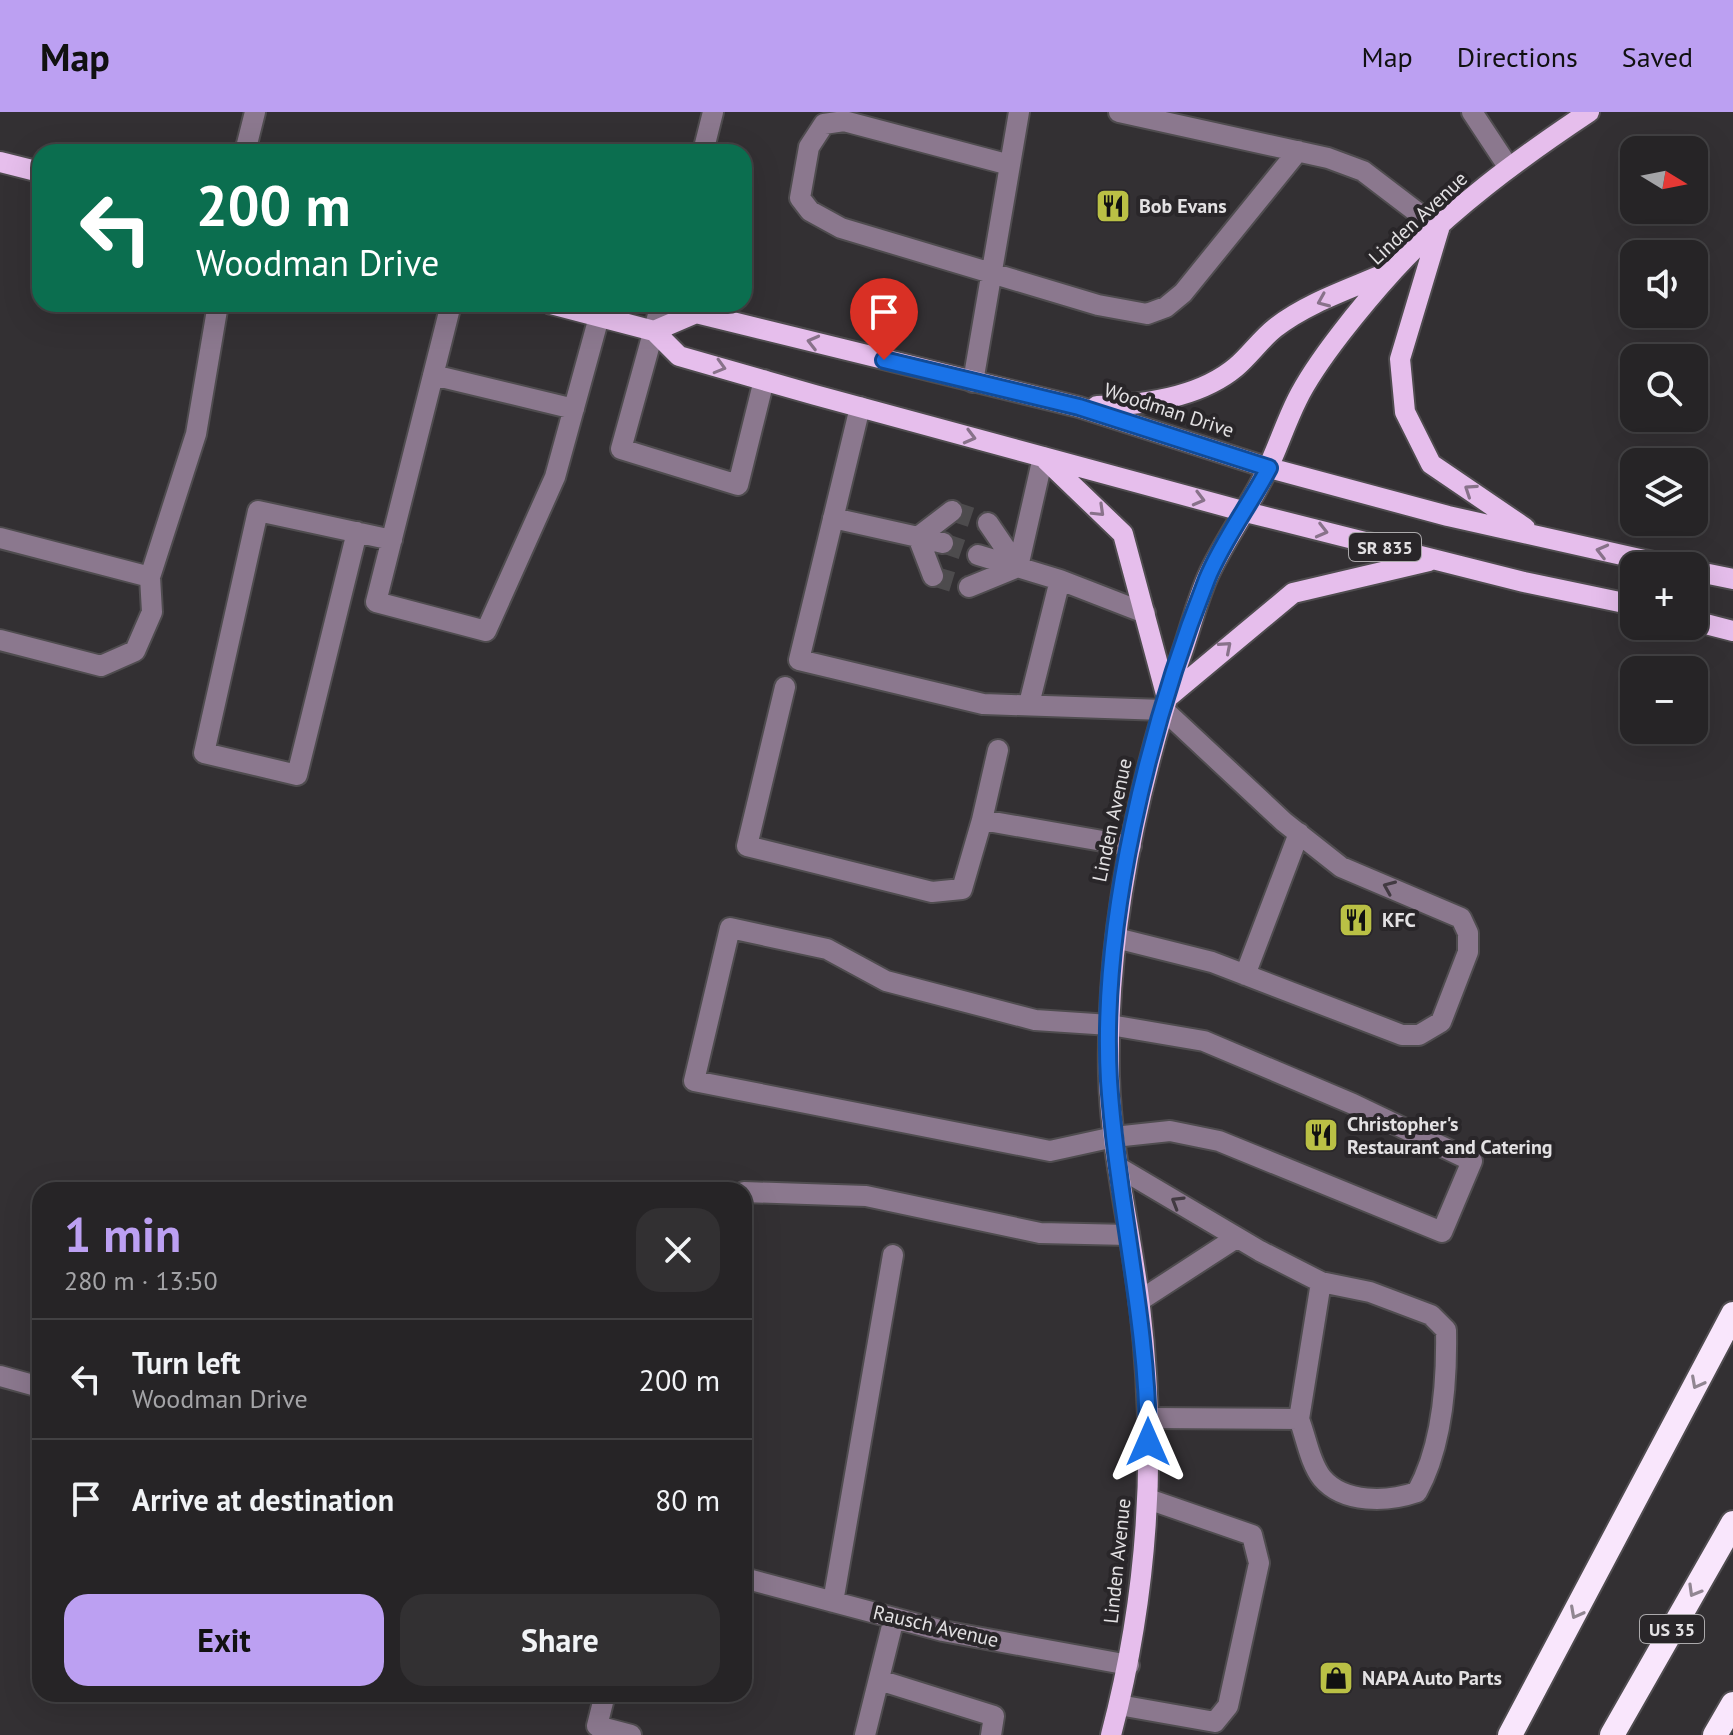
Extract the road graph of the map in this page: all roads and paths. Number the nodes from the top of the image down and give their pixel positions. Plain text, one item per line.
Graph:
1 (255, 112) edge
2 (713, 112) edge
3 (1019, 112) edge
4 (1119, 112) edge
5 (1472, 112) edge
6 (1589, 112) edge
7 (247, 144) edge
8 (705, 144) edge
9 (1298, 151) junction
10 (0, 162) edge
11 (1010, 165) junction
12 (1509, 168) junction
13 (32, 170) edge
14 (1439, 229) junction
15 (1395, 269) junction
16 (993, 272) junction
17 (217, 312) edge
18 (449, 312) edge
19 (581, 312) edge
20 (659, 312) edge
21 (599, 317) junction
22 (654, 331) junction
23 (433, 375) junction
24 (764, 380) junction
25 (973, 382) junction
26 (860, 407) junction
27 (1079, 407) junction
28 (574, 409) junction
29 (1043, 457) junction
30 (1269, 468) junction
31 (952, 511) dead end
32 (1246, 512) junction
33 (833, 518) junction
34 (988, 523) tunnel mouth
35 (357, 532) junction
36 (1534, 534) junction
37 (918, 537) junction
38 (0, 538) edge
39 (392, 540) junction
40 (943, 543) tunnel mouth
41 (1620, 554) edge
42 (978, 555) tunnel mouth
43 (1437, 560) junction
44 (1018, 567) junction
45 (1708, 574) edge
46 (933, 576) dead end
47 (150, 577) junction
48 (1733, 579) edge
49 (1060, 580) junction
50 (969, 587) tunnel mouth
51 (1620, 602) edge
52 (1145, 613) junction
53 (1708, 625) edge
54 (1733, 631) edge
55 (0, 640) edge
56 (785, 687) dead end
57 (1029, 704) junction
58 (1166, 704) junction
59 (998, 750) dead end
60 (982, 820) junction
61 (1299, 833) junction
62 (1131, 846) junction
63 (1116, 938) junction
64 (1245, 975) junction
65 (1110, 1025) junction
66 (1114, 1137) junction
67 (1118, 1167) junction
68 (752, 1192) edge
69 (1129, 1235) junction
70 (1236, 1238) junction
71 (893, 1255) dead end
72 (1321, 1282) junction
73 (1139, 1301) junction
74 (1733, 1314) edge
75 (0, 1376) edge
76 (32, 1385) edge
77 (1148, 1418) junction
78 (1299, 1419) junction
79 (1148, 1499) junction
80 (1733, 1523) edge
81 (752, 1580) edge
82 (833, 1602) junction
83 (894, 1618) junction
84 (1129, 1665) junction
85 (879, 1680) junction
86 (603, 1702) edge
87 (1733, 1704) edge
88 (1119, 1705) junction
89 (631, 1735) edge
90 (865, 1735) edge
91 (991, 1735) edge
92 (1111, 1735) edge
93 (1510, 1735) edge
94 (1612, 1735) edge
95 (1715, 1735) edge

1 - 7 street
2 - 8 street
3 - 11 street
4 - 9 street
5 - 12 street
6 - 12 main road, Linden Avenue
9 - 14 street
9 - 16 street
10 - 13 main road
11 - 16 street
11 - 16 street
12 - 14 main road, Linden Avenue
14 - 15 main road, Linden Avenue
36 -> 14 main road
15 -> 27 main road
15 - 30 main road, Linden Avenue
16 - 25 street
17 - 47 street
18 - 23 street
19 - 21 main road, SR 835
20 - 22 street
21 - 22 main road, SR 835
21 - 28 street
22 -> 24 main road, SR 835
22 - 24 street
25 -> 22 main road, Woodman Drive / SR 835
23 - 28 street
23 - 39 street
24 - 26 main road, SR 835
25 - 27 main road, Woodman Drive / SR 835
26 -> 29 main road, SR 835
26 - 33 street
27 - 30 main road, Woodman Drive / SR 835
28 - 39 street
29 -> 32 main road, SR 835
29 - 44 street
29 -> 52 main road
30 - 32 main road, Linden Avenue
30 - 36 main road, Woodman Drive / SR 835
31 - 37 street
32 -> 43 main road, SR 835
32 - 58 main road, Linden Avenue
33 - 37 street
33 - 57 street
34 - 44 street
35 - 35 street
35 - 39 street
41 -> 36 main road, Woodman Drive / SR 835
37 - 40 street
37 - 46 street
38 - 47 street
42 - 44 street
43 - 51 main road, SR 835
58 -> 43 main road
44 - 49 street
44 - 50 street
45 - 48 main road
47 - 55 street
49 - 52 street
49 - 57 street
52 - 58 main road
53 - 54 main road
56 - 60 street
57 - 58 street
58 - 61 street
58 - 62 main road, Linden Avenue
59 - 60 street
60 - 62 street
61 - 64 street
64 -> 61 street
62 - 63 main road, Linden Avenue
63 - 64 street
63 - 65 main road, Linden Avenue
65 - 66 main road, Linden Avenue
65 - 66 street
65 - 66 street
66 - 67 main road, Linden Avenue
67 - 69 main road, Linden Avenue
70 -> 67 street
68 - 69 street
69 - 73 main road, Linden Avenue
70 - 72 street
70 - 73 street
71 - 82 street
72 - 78 street
72 - 78 street
73 - 77 main road, Linden Avenue
74 -> 93 highway
75 - 76 street
77 - 78 street
77 - 79 main road, Linden Avenue
79 - 84 main road, Linden Avenue
79 - 88 street
80 -> 94 highway, US 35
81 - 82 street, Rausch Avenue
82 - 83 street, Rausch Avenue
83 - 84 street, Rausch Avenue
83 - 85 street
84 - 88 main road, Linden Avenue
85 - 90 street
85 - 91 street
86 - 89 street
87 - 95 highway
88 - 92 main road, Linden Avenue

